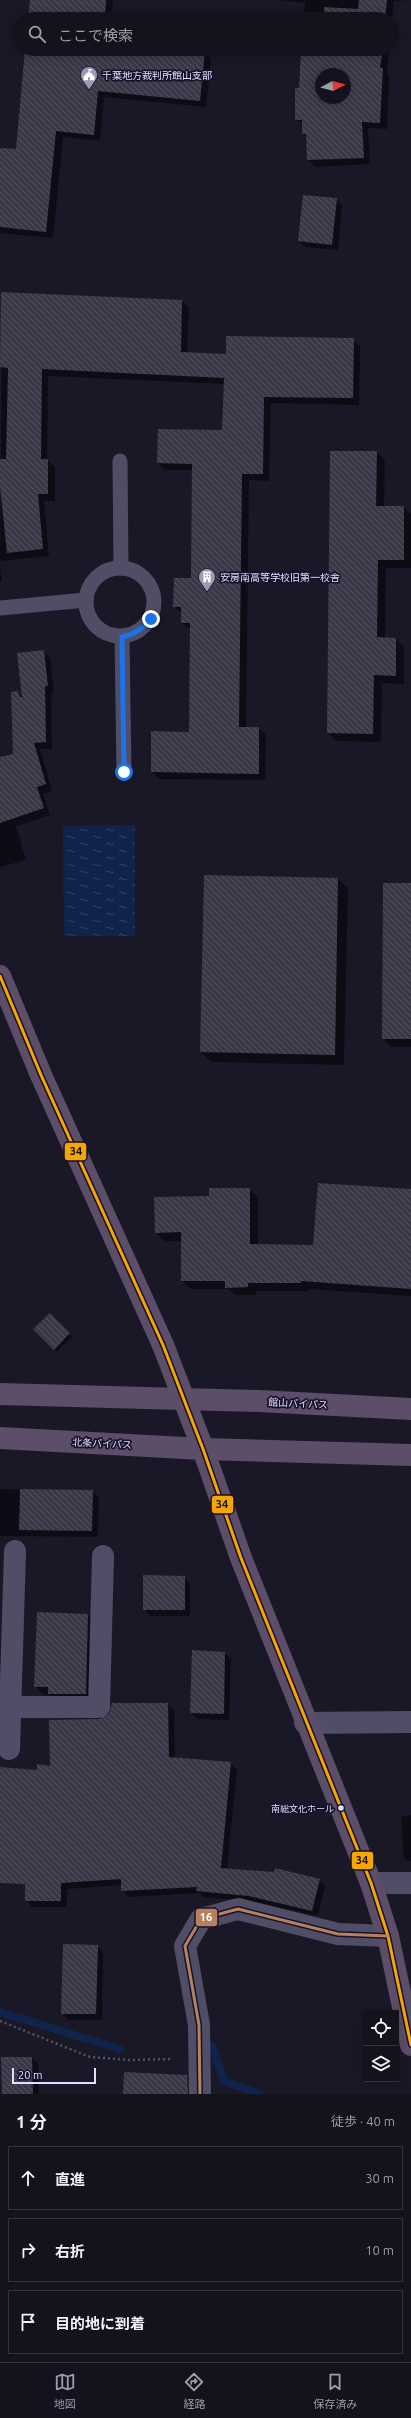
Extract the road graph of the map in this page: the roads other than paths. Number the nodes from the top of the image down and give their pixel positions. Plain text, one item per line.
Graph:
1 (120, 462) dead end
2 (121, 568) junction
3 (86, 600) junction
4 (0, 608) edge
5 (122, 637) junction
6 (124, 772) dead end
7 (0, 976) edge
8 (0, 1394) edge
9 (185, 1399) junction
10 (411, 1409) edge
11 (0, 1438) edge
12 (203, 1449) junction
13 (411, 1455) edge
14 (15, 1551) dead end
15 (103, 1556) dead end
16 (11, 1707) junction
17 (411, 1722) edge
18 (305, 1723) junction
19 (9, 1749) dead end
20 (371, 1883) junction
21 (411, 1883) edge
22 (388, 1936) junction
23 (410, 2034) edge
24 (200, 2094) edge

1 - 2 lane
2 - 3 lane
2 - 5 lane
3 - 4 lane
3 - 5 lane
5 - 6 lane
7 - 9 highway
8 - 9 highway
9 - 10 highway, 館山バイパス
9 - 12 highway
11 - 12 highway, 北条バイパス
12 - 13 highway
12 - 18 highway
14 - 16 street
15 - 16 street
16 - 19 street
17 - 18 street
18 - 20 highway
20 - 21 street
20 - 22 highway
22 - 23 highway
22 - 24 street

